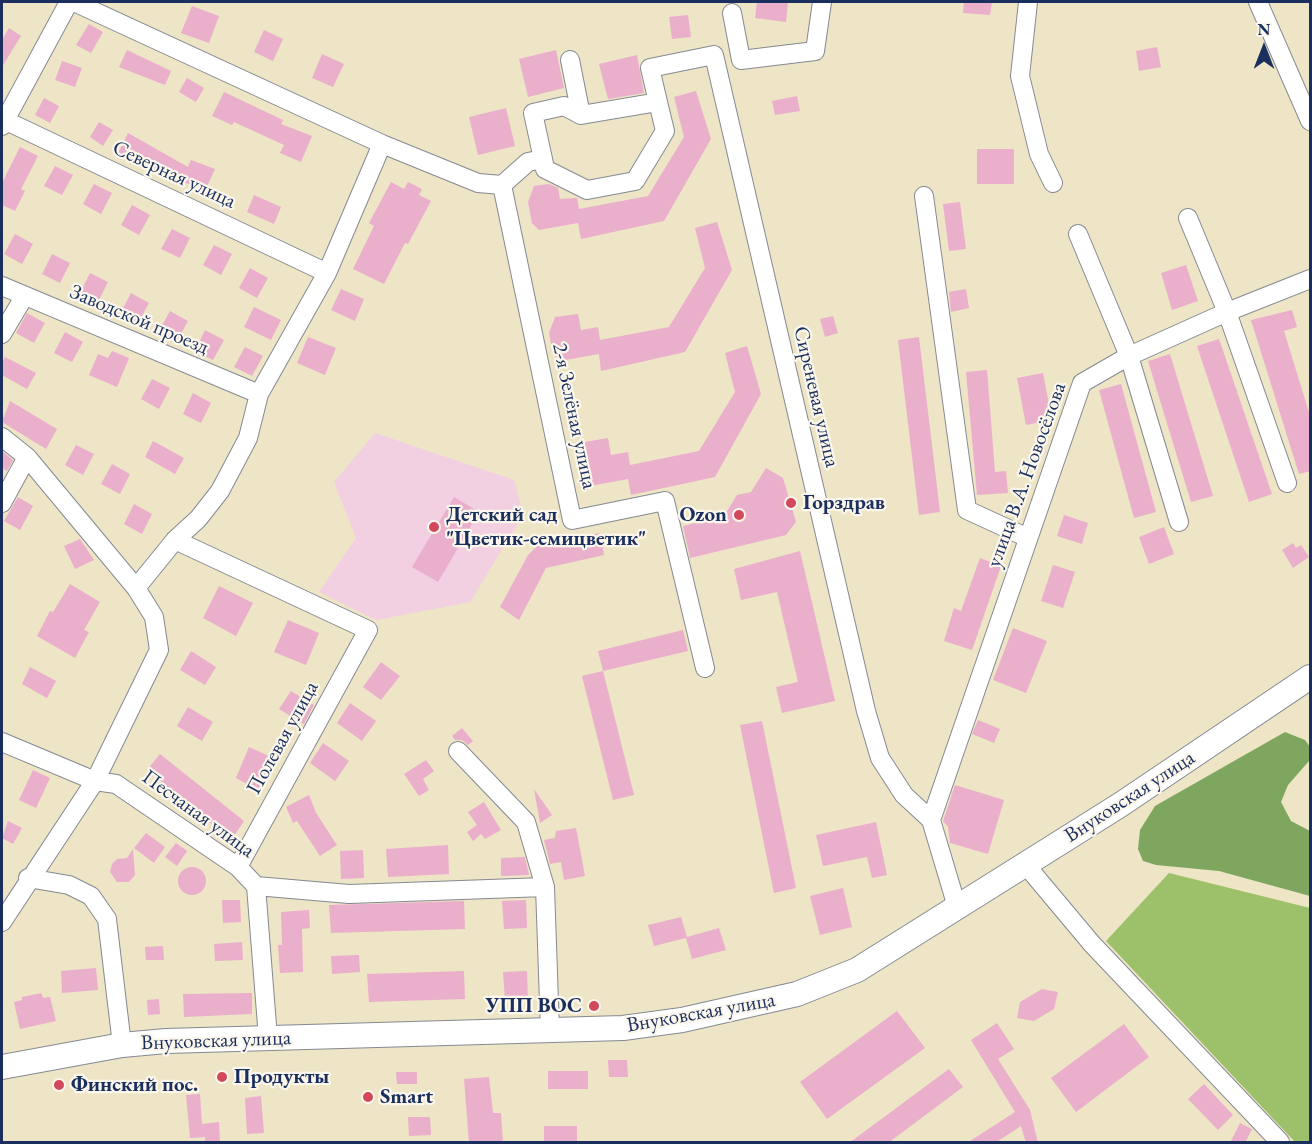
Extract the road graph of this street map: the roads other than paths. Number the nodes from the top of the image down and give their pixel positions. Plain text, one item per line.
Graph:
1 (69, 2) edge
2 (74, 2) edge
3 (822, 2) edge
4 (1028, 2) edge
5 (1258, 2) edge
6 (732, 13) dead end
7 (570, 60) dead end
8 (658, 102) junction
9 (581, 115) junction
10 (1311, 121) edge
11 (3, 122) edge
12 (382, 144) junction
13 (543, 159) junction
14 (1053, 183) dead end
15 (502, 185) junction
16 (924, 196) dead end
17 (1188, 218) dead end
18 (1078, 234) dead end
19 (327, 273) junction
20 (1311, 279) edge
21 (2, 286) edge
22 (24, 297) junction
23 (1227, 312) junction
24 (2, 334) edge
25 (1130, 356) junction
26 (260, 394) junction
27 (2, 437) edge
28 (27, 457) junction
29 (1287, 483) dead end
30 (2, 503) edge
31 (1179, 522) dead end
32 (1028, 538) junction
33 (175, 540) junction
34 (136, 588) junction
35 (705, 668) dead end
36 (1311, 677) edge
37 (2, 742) edge
38 (458, 751) dead end
39 (95, 781) junction
40 (931, 820) junction
41 (1025, 864) junction
42 (238, 867) junction
43 (28, 878) junction
44 (256, 886) junction
45 (545, 887) junction
46 (957, 907) junction
47 (2, 922) edge
48 (550, 1031) junction
49 (268, 1038) junction
50 (122, 1045) junction
51 (2, 1067) edge
52 (1280, 1143) edge

1 - 11 street
2 - 12 street
3 - 6 street
4 - 14 street
5 - 10 street
7 - 9 street
8 - 9 street
8 - 13 street
8 - 40 street, Сиреневая улица
9 - 13 street
11 - 19 street, Северная улица
12 - 15 street
12 - 19 street
13 - 15 street
15 - 35 street, 2-я Зелёная улица
16 - 32 street
17 - 23 street
18 - 25 street
19 - 26 street
20 - 23 street, улица В.А. Новосёлова
21 - 22 street, Заводской проезд
22 - 24 street
22 - 26 street, Заводской проезд
23 - 25 street, улица В.А. Новосёлова
23 - 29 street
25 - 31 street
25 - 32 street, улица В.А. Новосёлова
26 - 33 street
27 - 28 street
28 - 30 street
28 - 34 street
32 - 40 street, улица В.А. Новосёлова
33 - 34 street
33 - 42 street, Полевая улица
34 - 39 street
36 - 41 main road, Внуковская улица
37 - 39 street, Песчаная улица
38 - 45 street
39 - 42 street, Песчаная улица
39 - 43 street
40 - 46 street
41 - 46 main road, Внуковская улица
41 - 52 street
42 - 44 street, Песчаная улица
43 - 47 street
43 - 50 street
44 - 45 street
44 - 49 street, Песчаная улица
45 - 48 street
46 - 48 main road, Внуковская улица
48 - 49 main road, Внуковская улица
49 - 50 main road, Внуковская улица
50 - 51 main road, Внуковская улица

